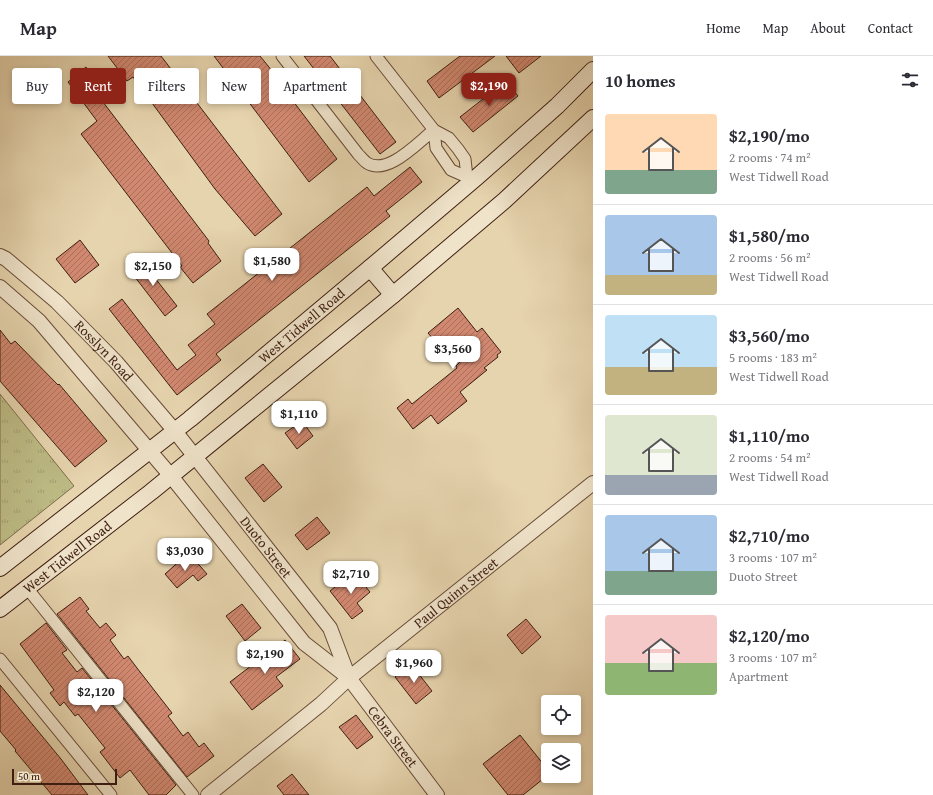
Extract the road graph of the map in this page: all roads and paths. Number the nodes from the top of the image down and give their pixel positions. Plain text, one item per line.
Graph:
1 (282, 56) edge
2 (376, 56) edge
3 (593, 70) edge
4 (593, 118) edge
5 (434, 130) junction
6 (469, 179) junction
7 (0, 256) edge
8 (370, 268) junction
9 (0, 287) edge
10 (393, 295) junction
11 (174, 430) junction
12 (149, 450) junction
13 (195, 457) junction
14 (171, 476) junction
15 (593, 483) edge
16 (0, 568) edge
17 (27, 588) junction
18 (0, 609) edge
19 (0, 658) edge
20 (349, 678) junction
21 (111, 795) edge
22 (193, 795) edge
23 (208, 795) edge
24 (437, 795) edge

1 - 5 street
2 - 5 street
3 - 6 main road, West Tidwell Road
4 - 10 main road, West Tidwell Road
5 - 6 street
5 - 6 street
6 - 8 main road, West Tidwell Road
7 - 11 street, Rosslyn Road
8 - 10 main road
8 - 11 main road, West Tidwell Road
9 - 12 street, Rosslyn Road
10 - 13 main road, West Tidwell Road
11 - 12 main road, West Tidwell Road
11 - 13 street, Rosslyn Road
12 - 14 street, Rosslyn Road
12 - 16 main road, West Tidwell Road
13 - 14 main road, West Tidwell Road
13 - 20 street, Duoto Street
14 - 17 main road, West Tidwell Road
14 - 20 street, Duoto Street
15 - 20 street, Paul Quinn Street
17 - 18 main road, West Tidwell Road
17 - 22 street
19 - 21 street
20 - 23 street, Paul Quinn Street
20 - 24 street, Cebra Street

